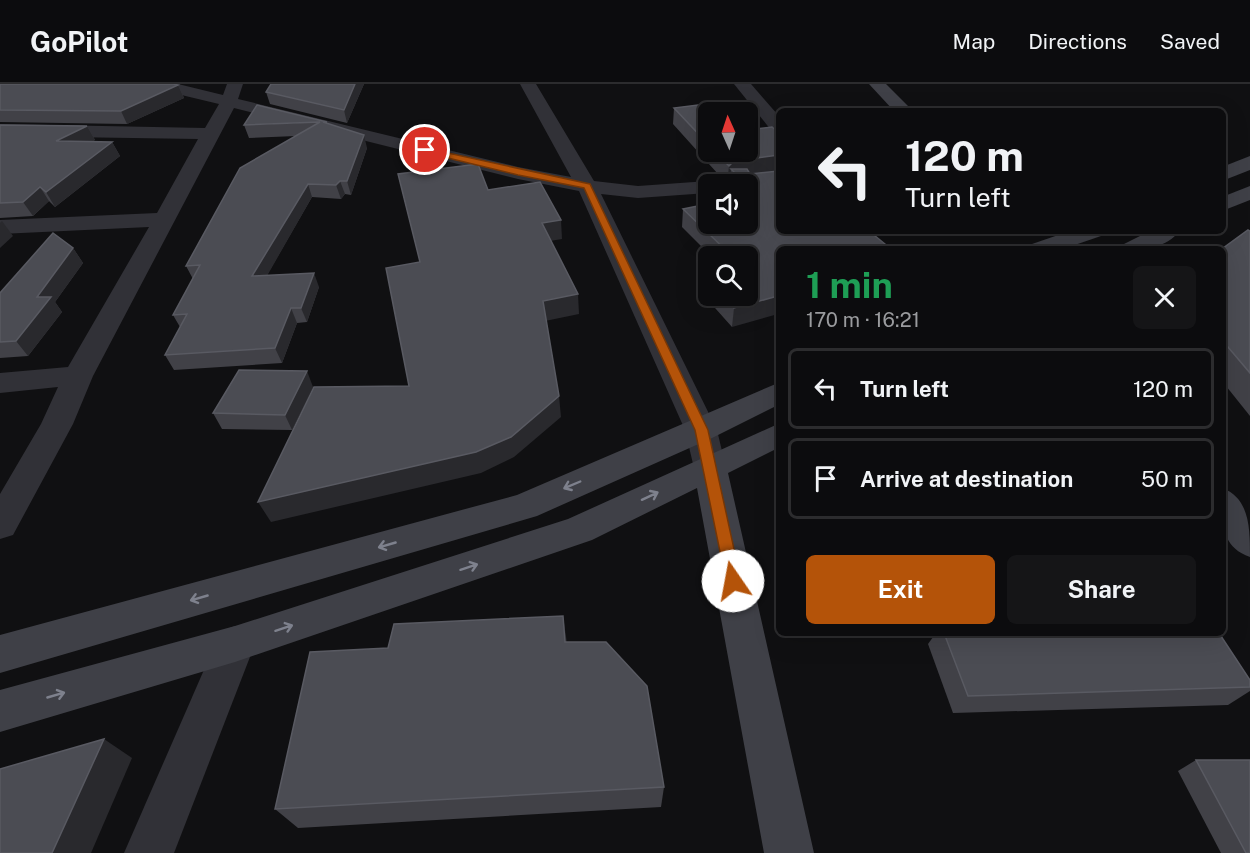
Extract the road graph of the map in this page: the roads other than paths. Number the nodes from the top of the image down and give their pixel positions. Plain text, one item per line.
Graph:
1 (158, 84) edge
2 (528, 84) edge
3 (742, 84) edge
4 (877, 84) edge
5 (232, 92) edge
6 (901, 108) edge
7 (776, 124) edge
8 (0, 130) edge
9 (211, 134) junction
10 (1250, 162) edge
11 (1226, 174) edge
12 (587, 186) junction
13 (698, 188) edge
14 (1250, 192) edge
15 (1226, 203) edge
16 (166, 219) junction
17 (0, 227) edge
18 (1027, 234) edge
19 (1084, 234) edge
20 (1162, 234) edge
21 (1038, 246) edge
22 (1050, 246) edge
23 (1138, 246) edge
24 (78, 376) junction
25 (0, 383) edge
26 (776, 395) edge
27 (776, 435) edge
28 (706, 449) junction
29 (1226, 507) edge
30 (0, 525) edge
31 (1250, 542) edge
32 (235, 644) junction
33 (0, 654) edge
34 (0, 711) edge
35 (149, 853) edge
36 (789, 853) edge

1 - 5 street
2 - 12 street
3 - 7 street
4 - 6 main road
5 - 9 street
5 - 12 street
8 - 9 street
9 - 16 street
10 - 11 main road
12 - 13 street
12 - 28 street
14 - 15 main road
16 - 17 street
16 - 24 street
18 - 21 main road
19 - 22 main road
20 - 23 main road
24 - 25 street
24 - 30 street
26 - 28 main road
27 - 28 main road
32 -> 28 main road
28 -> 33 main road
28 - 36 main road
29 - 31 main road
34 -> 32 main road
32 - 35 street

